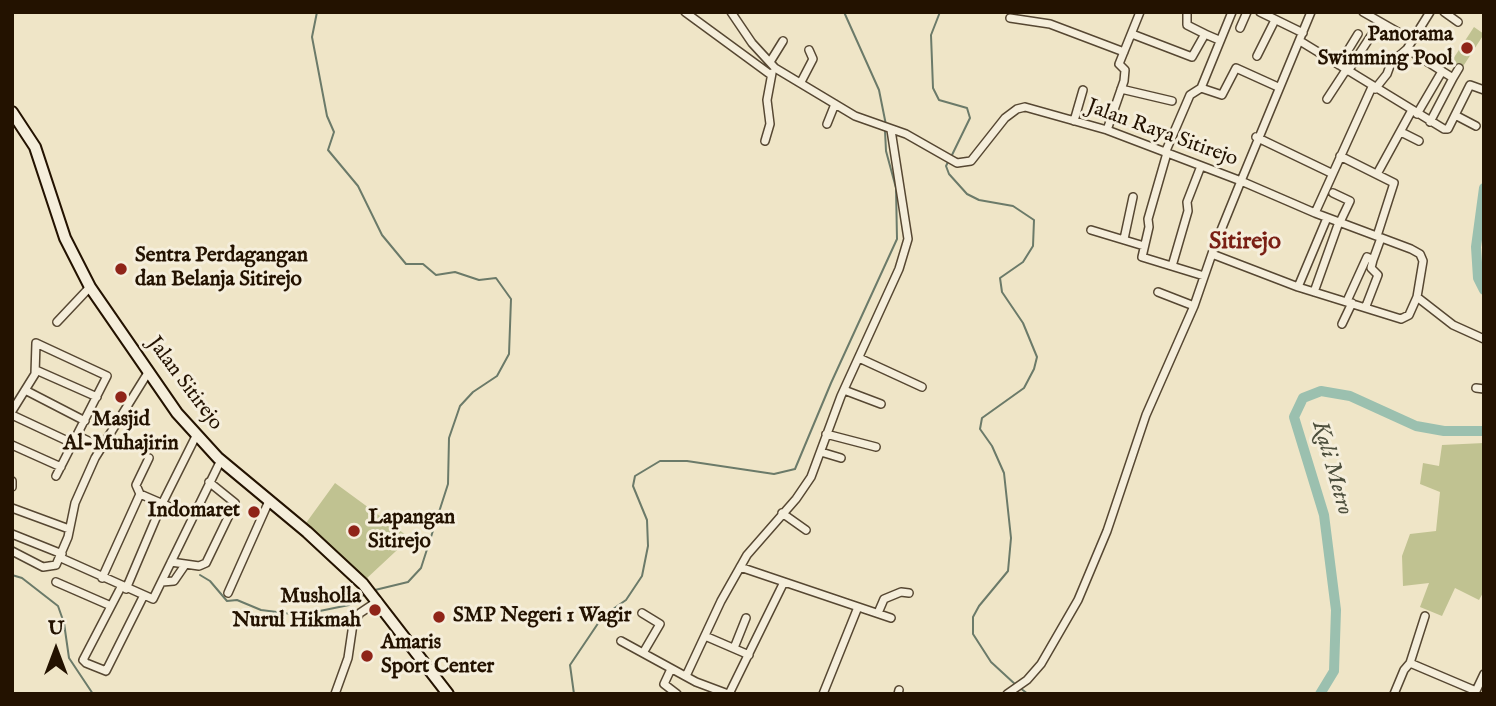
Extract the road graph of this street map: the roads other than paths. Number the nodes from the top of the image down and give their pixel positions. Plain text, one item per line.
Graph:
1 (685, 12) edge
2 (731, 12) edge
3 (1046, 12) edge
4 (1140, 12) edge
5 (1187, 12) edge
6 (1232, 12) edge
7 (1247, 12) edge
8 (1260, 12) edge
9 (1311, 12) edge
10 (1363, 12) edge
11 (1430, 12) edge
12 (1444, 12) edge
13 (1010, 18) dead end
14 (1275, 20) junction
15 (1042, 22) junction
16 (1380, 22) junction
17 (1458, 22) dead end
18 (1240, 29) dead end
19 (1132, 34) junction
20 (1205, 34) junction
21 (1358, 34) dead end
22 (1301, 37) junction
23 (1219, 40) junction
24 (1412, 40) junction
25 (783, 41) dead end
26 (1406, 49) junction
27 (808, 50) dead end
28 (1124, 52) junction
29 (1257, 56) dead end
30 (772, 68) junction
31 (1459, 68) dead end
32 (1345, 69) junction
33 (1441, 73) junction
34 (1453, 78) junction
35 (802, 82) junction
36 (1202, 87) junction
37 (1278, 87) junction
38 (1373, 88) junction
39 (1121, 89) junction
40 (1083, 90) dead end
41 (1484, 90) edge
42 (1327, 99) dead end
43 (1172, 101) dead end
44 (835, 104) junction
45 (12, 112) edge
46 (1415, 112) junction
47 (1455, 115) junction
48 (1074, 121) junction
49 (1430, 122) junction
50 (827, 124) dead end
51 (1476, 126) dead end
52 (887, 128) junction
53 (1107, 131) junction
54 (1401, 132) junction
55 (1256, 137) junction
56 (765, 141) dead end
57 (1419, 141) dead end
58 (1166, 153) junction
59 (1340, 156) junction
60 (1201, 166) junction
61 (1331, 173) junction
62 (1377, 174) junction
63 (1241, 181) junction
64 (1333, 193) dead end
65 (1133, 197) dead end
66 (1315, 213) junction
67 (1327, 218) junction
68 (1340, 222) junction
69 (1091, 230) dead end
70 (1379, 237) junction
71 (1124, 239) junction
72 (1144, 246) junction
73 (1212, 254) junction
74 (1373, 260) junction
75 (1172, 266) junction
76 (1204, 276) junction
77 (90, 286) junction
78 (1298, 287) junction
79 (1158, 292) dead end
80 (1314, 292) junction
81 (1417, 297) junction
82 (1350, 302) junction
83 (1194, 306) junction
84 (1366, 306) junction
85 (57, 322) dead end
86 (1342, 324) dead end
87 (1481, 337) edge
88 (859, 358) junction
89 (36, 370) junction
90 (149, 371) junction
91 (922, 387) dead end
92 (25, 390) junction
93 (844, 390) junction
94 (97, 397) junction
95 (881, 404) dead end
96 (12, 413) edge
97 (85, 421) junction
98 (827, 434) junction
99 (196, 436) junction
100 (76, 440) junction
101 (12, 445) edge
102 (102, 447) junction
103 (876, 447) dead end
104 (821, 452) junction
105 (149, 458) dead end
106 (841, 458) dead end
107 (220, 459) junction
108 (61, 467) junction
109 (57, 475) dead end
110 (12, 481) edge
111 (209, 482) junction
112 (12, 487) edge
113 (140, 494) junction
114 (269, 501) junction
115 (162, 503) junction
116 (12, 508) edge
117 (782, 513) junction
118 (191, 516) junction
119 (69, 529) junction
120 (806, 530) dead end
121 (12, 534) edge
122 (12, 551) edge
123 (61, 556) junction
124 (171, 562) junction
125 (185, 565) junction
126 (740, 567) junction
127 (102, 578) junction
128 (56, 582) dead end
129 (162, 582) junction
130 (784, 582) junction
131 (123, 588) junction
132 (228, 593) dead end
133 (909, 593) dead end
134 (143, 597) junction
135 (378, 601) junction
136 (111, 606) junction
137 (858, 607) junction
138 (642, 613) dead end
139 (878, 613) junction
140 (1425, 616) dead end
141 (746, 618) dead end
142 (891, 618) dead end
143 (705, 636) junction
144 (621, 641) dead end
145 (734, 648) junction
146 (643, 653) junction
147 (749, 655) junction
148 (1410, 663) junction
149 (671, 669) junction
150 (1484, 674) edge
151 (686, 676) junction
152 (1475, 693) edge
153 (335, 694) edge
154 (448, 694) edge
155 (677, 694) edge
156 (729, 694) edge
157 (823, 694) edge
158 (1007, 694) edge
159 (1394, 694) edge

1 - 30 street
2 - 30 street
3 - 15 street
4 - 19 street
5 - 20 street
6 - 23 street
7 - 18 street
8 - 14 street
9 - 22 street, Jalan Raya Sitirejo
10 - 16 street
11 - 24 street
12 - 17 street
13 - 15 street
14 - 22 street
14 - 29 street
15 - 28 street
16 - 24 street
16 - 32 street
19 - 20 street
19 - 28 street
20 - 23 street
21 - 32 street
22 - 32 street
22 - 37 street, Jalan Raya Sitirejo
23 - 36 street
24 - 26 street
25 - 30 street
26 - 33 street
26 - 38 street
27 - 35 street
28 - 39 street
30 - 35 street
30 - 56 street
31 - 34 street
32 - 38 street
32 - 42 street
33 - 34 street
33 - 46 street
34 - 49 street
35 - 44 street
36 - 37 street
36 - 58 street
37 - 55 street, Jalan Raya Sitirejo
38 - 46 street
38 - 59 street
39 - 43 street
39 - 53 street
40 - 48 street
41 - 47 street
44 - 50 street
44 - 52 street
45 - 77 main road, Jalan Sitirejo
46 - 49 street
46 - 54 street
47 - 49 street
47 - 51 street
48 - 52 street, Jalan Raya Sitirejo
48 - 53 street, Jalan Raya Sitirejo
52 - 88 street
53 - 58 street, Jalan Raya Sitirejo
54 - 57 street
54 - 62 street
55 - 61 street
55 - 63 street, Jalan Raya Sitirejo
58 - 60 street, Jalan Raya Sitirejo
58 - 72 street
59 - 61 street
59 - 62 street
60 - 63 street, Jalan Raya Sitirejo
60 - 75 street
61 - 66 street
62 - 70 street
63 - 66 street
63 - 73 street
64 - 68 street
65 - 71 street
66 - 67 street
67 - 68 street
67 - 78 street
68 - 70 street
68 - 80 street
69 - 71 street
70 - 74 street
70 - 81 street
71 - 72 street
72 - 75 street
73 - 76 street
73 - 78 street
74 - 82 street
74 - 84 street
75 - 76 street
76 - 83 street
77 - 85 street
77 - 90 main road, Jalan Sitirejo
78 - 80 street
79 - 83 street
80 - 82 street
81 - 84 street
81 - 87 street
82 - 84 street
82 - 86 street
83 - 158 street
88 - 91 street
88 - 93 street
89 - 92 street
89 - 94 street
89 - 94 street
90 - 99 main road, Jalan Sitirejo
90 - 102 street
92 - 96 street
92 - 97 street
93 - 95 street
93 - 98 street
94 - 97 street
96 - 100 street
97 - 100 street
98 - 103 street
98 - 104 street
99 - 107 main road, Jalan Sitirejo
99 - 115 street
100 - 102 street
100 - 108 street
101 - 108 street
102 - 119 street
104 - 106 street
104 - 117 street
105 - 113 street
107 - 111 street
107 - 114 main road, Jalan Sitirejo
108 - 109 street
110 - 112 street
111 - 118 street
111 - 125 street
113 - 115 street
113 - 127 street
114 - 132 street
114 - 135 main road, Jalan Sitirejo
115 - 118 street
115 - 131 street
116 - 119 street
117 - 120 street
117 - 126 street
118 - 124 street
119 - 123 street
121 - 123 street
122 - 123 street
123 - 127 street
124 - 125 street
124 - 129 street
125 - 129 street
126 - 130 street
126 - 143 street
127 - 131 street
128 - 136 street
129 - 134 street
130 - 137 street
130 - 147 street
131 - 134 street
131 - 136 street
133 - 139 street
134 - 136 street
135 - 153 street
135 - 154 main road, Jalan Sitirejo
137 - 139 street
137 - 157 street
138 - 146 street
139 - 142 street
140 - 148 street
141 - 145 street
143 - 145 street
143 - 151 street
144 - 146 street
145 - 147 street
146 - 149 street
147 - 156 street
148 - 152 street
148 - 159 street
149 - 151 street
149 - 155 street
150 - 152 street
151 - 156 street

